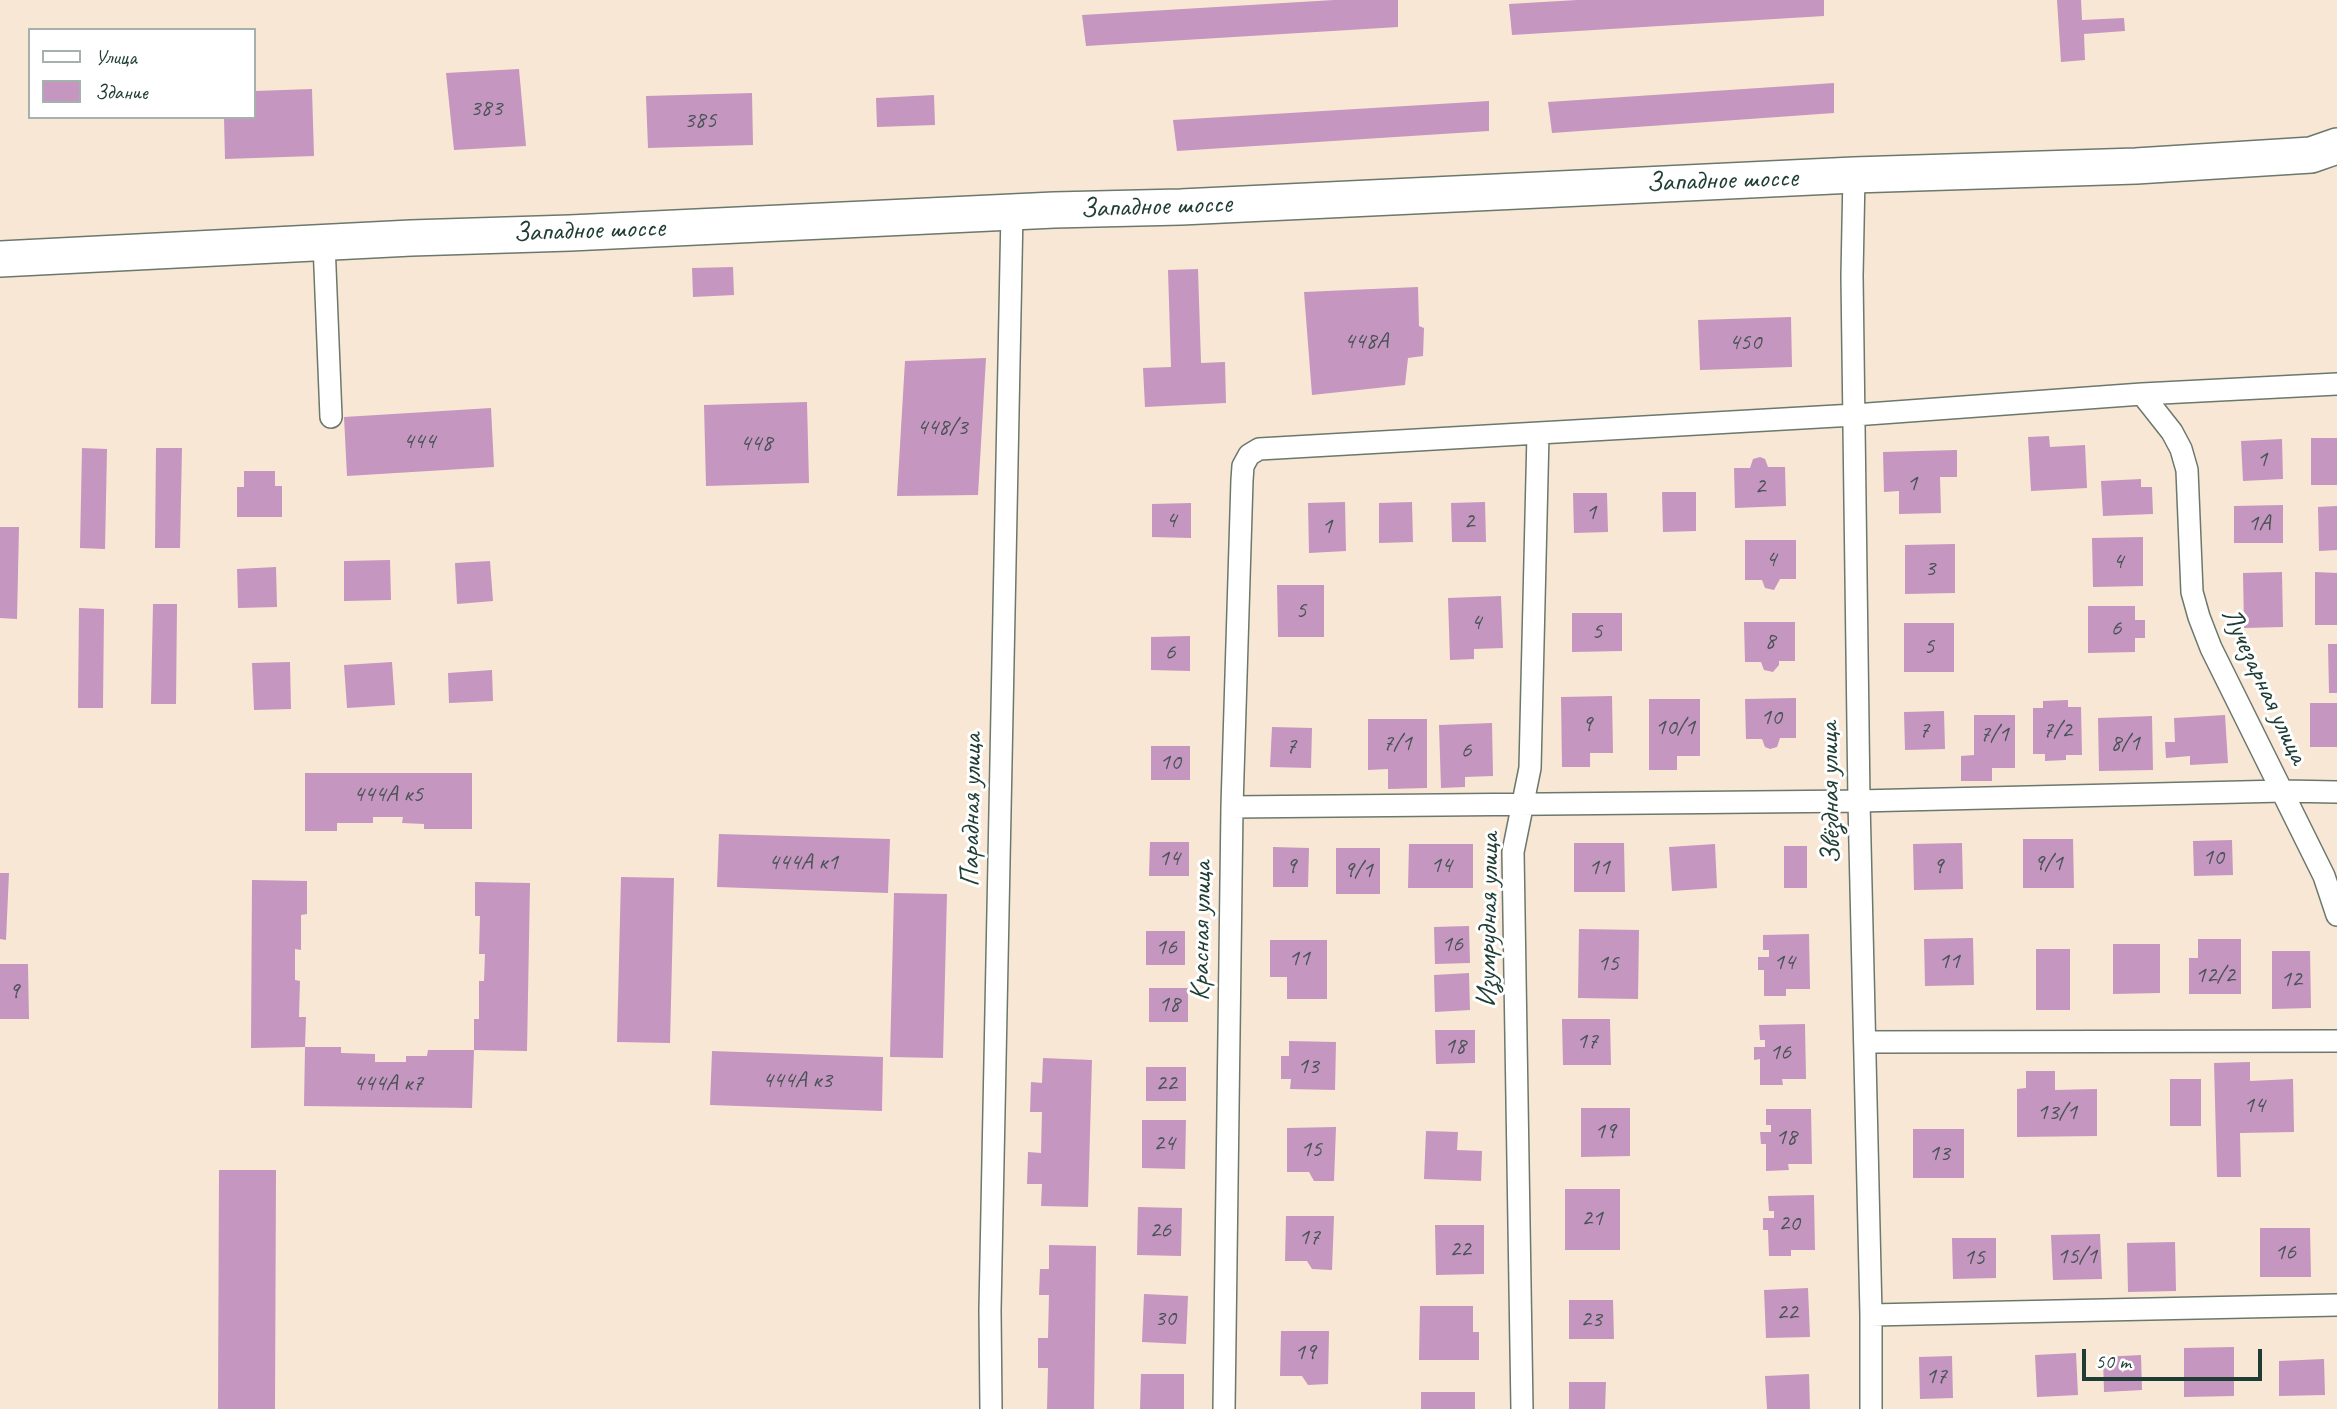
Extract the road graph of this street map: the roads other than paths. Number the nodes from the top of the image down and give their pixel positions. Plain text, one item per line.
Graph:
1 (2328, 155) edge
2 (1854, 175) junction
3 (1012, 212) junction
4 (324, 243) junction
5 (0, 259) edge
6 (2337, 384) edge
7 (2142, 394) junction
8 (1854, 415) junction
9 (331, 417) dead end
10 (1538, 434) junction
11 (2284, 791) junction
12 (2337, 792) edge
13 (1859, 801) junction
14 (1522, 804) junction
15 (1232, 807) junction
16 (2337, 915) edge
17 (2337, 1041) edge
18 (1865, 1042) junction
19 (2337, 1305) edge
20 (1871, 1315) junction
21 (991, 1409) edge
22 (1224, 1409) edge
23 (1522, 1409) edge
24 (1871, 1409) edge

1 - 2 main road, Западное шоссе
2 - 3 main road, Западное шоссе
2 - 8 street, Звёздная улица
3 - 4 main road, Западное шоссе
3 - 21 street, Парадная улица
4 - 5 main road, Западное шоссе
4 - 9 street
6 - 7 street
7 - 8 street
7 - 11 street, Лучезарная улица
8 - 10 street
8 - 13 street, Звёздная улица
10 - 14 street, Изумрудная улица
10 - 15 street, Красная улица
11 - 12 street
11 - 13 street
11 - 16 street, Лучезарная улица
13 - 14 street
13 - 18 street, Звёздная улица
14 - 15 street
14 - 23 street, Изумрудная улица
15 - 22 street, Красная улица
17 - 18 street
18 - 20 street, Звёздная улица
19 - 20 street
20 - 24 street, Звёздная улица

